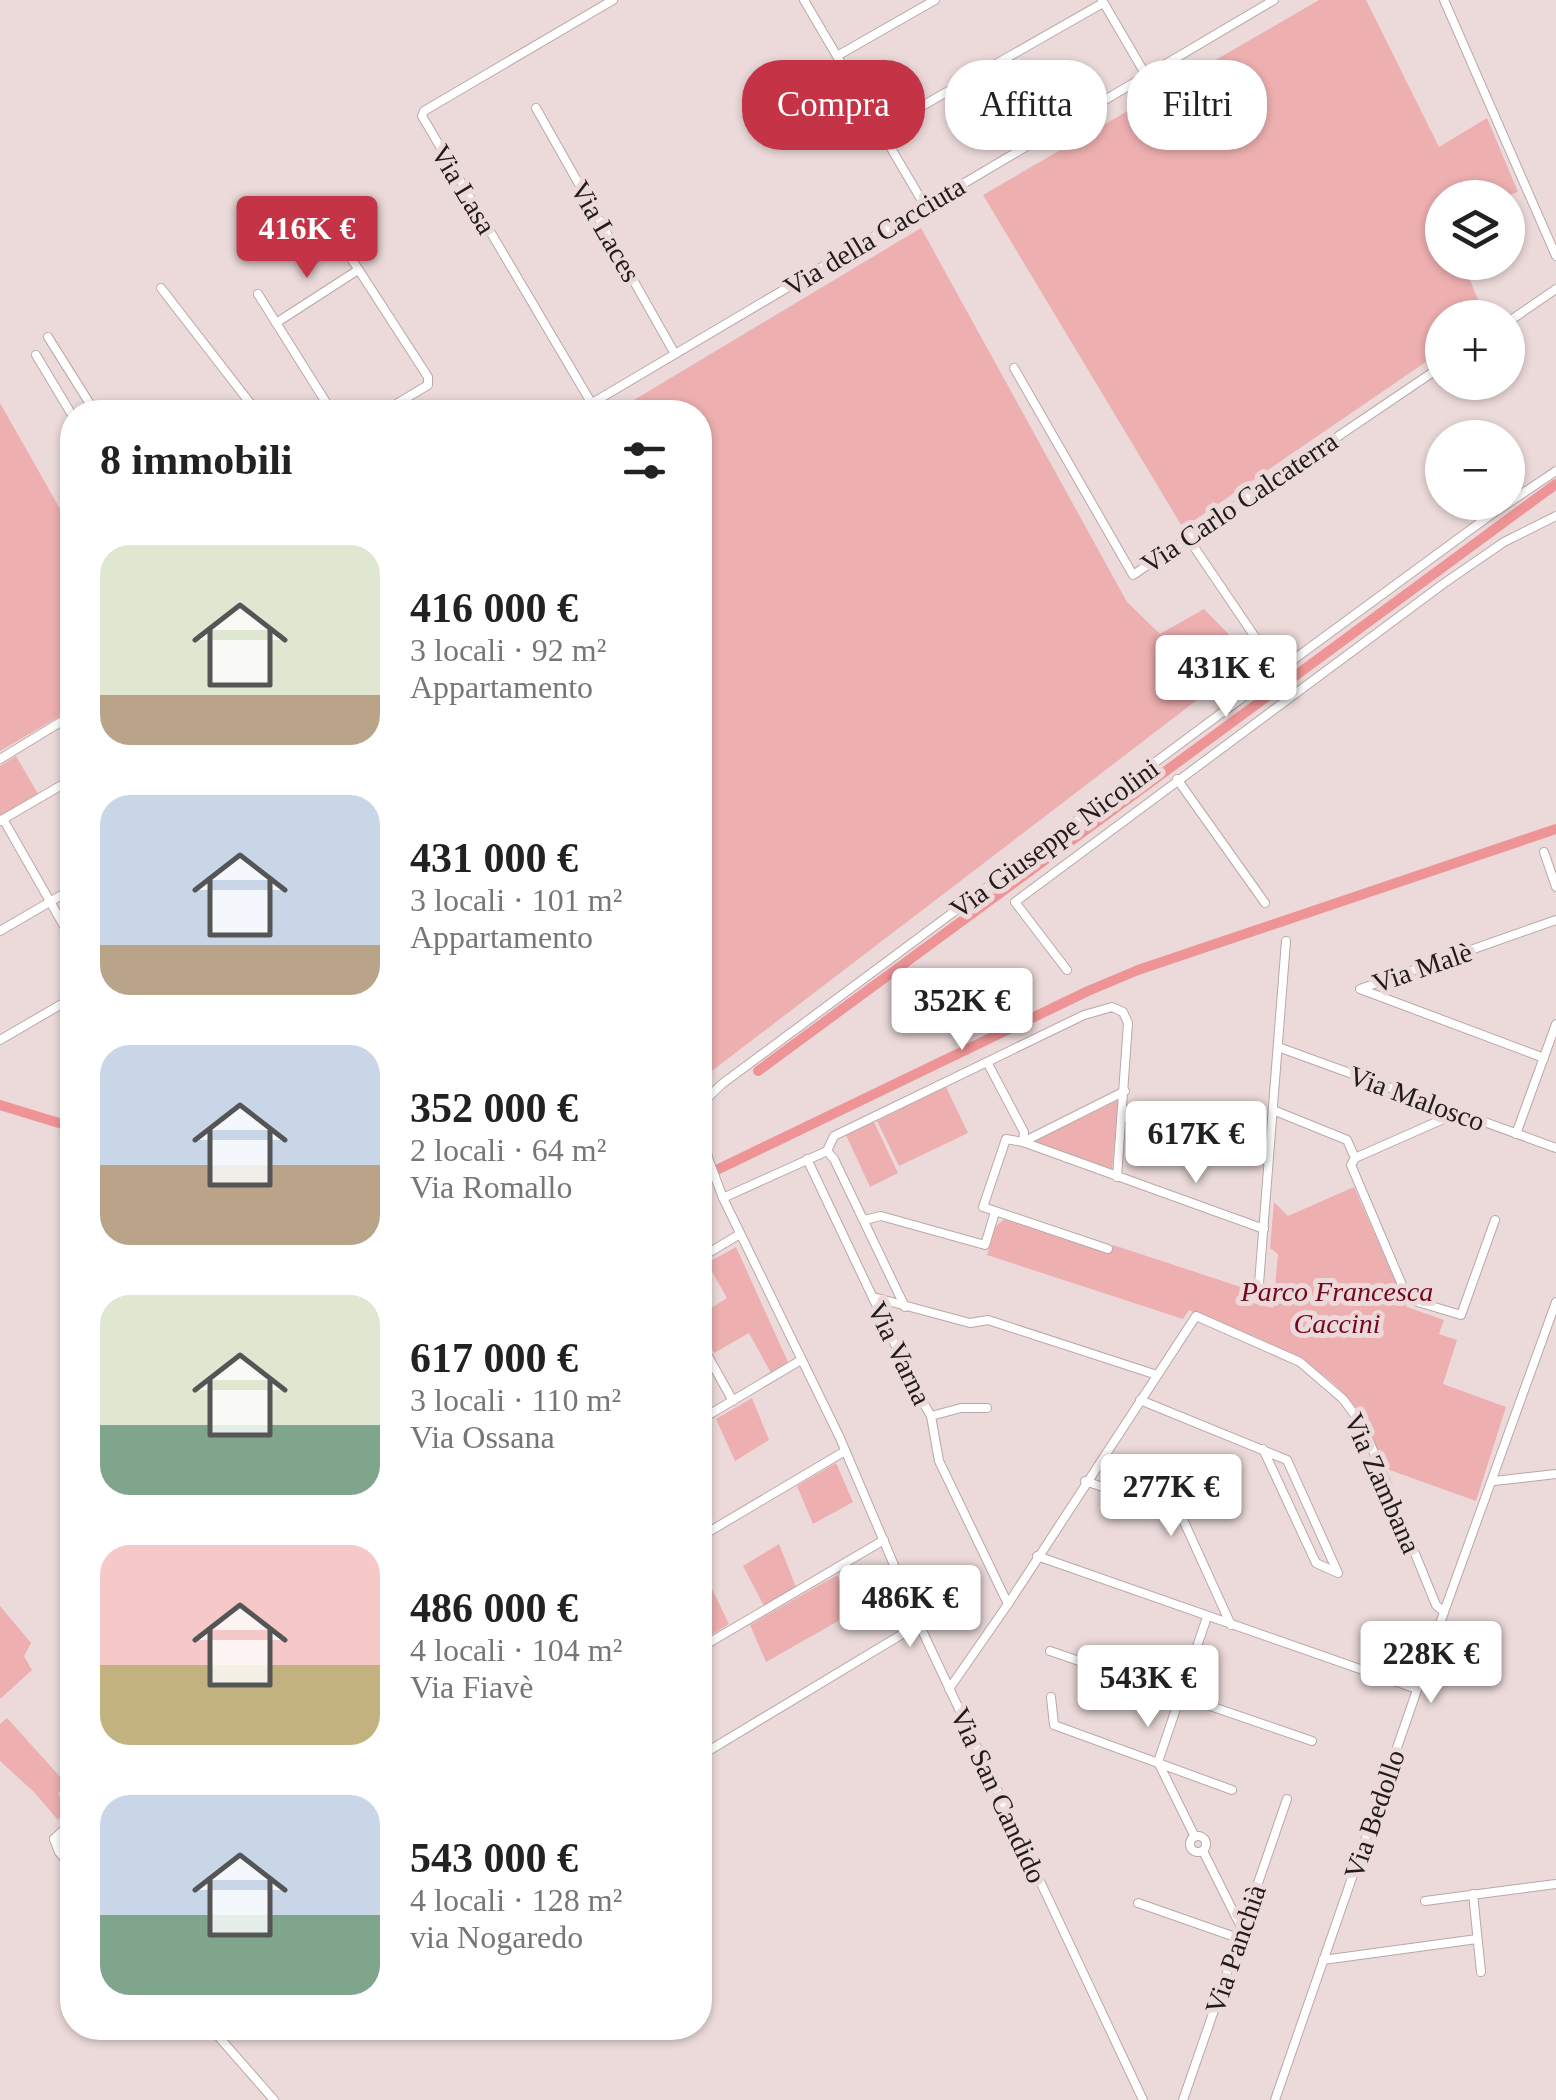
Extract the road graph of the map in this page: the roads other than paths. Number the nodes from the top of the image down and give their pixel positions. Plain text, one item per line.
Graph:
1 (613, 0) edge
2 (804, 0) edge
3 (935, 0) edge
4 (1274, 0) edge
5 (1444, 0) edge
6 (1102, 1) edge
7 (837, 56) junction
8 (839, 60) edge
9 (1136, 60) edge
10 (1174, 60) edge
11 (1127, 88) edge
12 (925, 104) edge
13 (536, 108) dead end
14 (892, 150) edge
15 (925, 206) junction
16 (340, 241) dead end
17 (1556, 256) edge
18 (358, 270) junction
19 (162, 288) dead end
20 (1556, 289) edge
21 (258, 294) dead end
22 (1525, 310) edge
23 (276, 323) junction
24 (48, 337) dead end
25 (675, 354) junction
26 (36, 355) dead end
27 (1014, 368) dead end
28 (1425, 378) edge
29 (63, 400) edge
30 (87, 400) edge
31 (248, 400) edge
32 (324, 400) edge
33 (402, 400) edge
34 (590, 400) edge
35 (599, 400) edge
36 (1556, 472) edge
37 (1556, 516) edge
38 (1188, 538) junction
39 (1278, 671) junction
40 (60, 722) edge
41 (0, 758) edge
42 (1177, 779) junction
43 (60, 786) edge
44 (2, 820) edge
45 (1544, 852) dead end
46 (1556, 887) edge
47 (60, 896) edge
48 (50, 902) junction
49 (1265, 903) dead end
50 (60, 919) edge
51 (1556, 920) edge
52 (0, 932) edge
53 (1286, 941) dead end
54 (1067, 970) dead end
55 (60, 1005) edge
56 (1556, 1024) edge
57 (0, 1040) edge
58 (1278, 1048) junction
59 (1544, 1058) junction
60 (987, 1062) junction
61 (1125, 1090) junction
62 (712, 1093) edge
63 (1273, 1110) junction
64 (1457, 1113) junction
65 (1123, 1117) junction
66 (1516, 1134) junction
67 (1022, 1142) junction
68 (1556, 1148) edge
69 (827, 1151) junction
70 (808, 1158) junction
71 (1355, 1158) junction
72 (1268, 1161) junction
73 (712, 1167) edge
74 (1117, 1178) junction
75 (723, 1198) junction
76 (995, 1212) junction
77 (864, 1220) junction
78 (1494, 1220) dead end
79 (1264, 1229) junction
80 (740, 1234) junction
81 (1108, 1249) dead end
82 (712, 1251) edge
83 (1258, 1296) dead end
84 (873, 1297) junction
85 (1556, 1302) edge
86 (905, 1307) junction
87 (1556, 1334) edge
88 (1545, 1336) junction
89 (801, 1360) junction
90 (712, 1363) edge
91 (1157, 1375) junction
92 (733, 1400) junction
93 (1140, 1400) junction
94 (987, 1408) dead end
95 (712, 1413) edge
96 (931, 1416) junction
97 (1263, 1448) junction
98 (845, 1451) junction
99 (1556, 1474) edge
100 (1086, 1481) junction
101 (1494, 1481) junction
102 (712, 1530) edge
103 (884, 1540) junction
104 (1037, 1556) junction
105 (1008, 1604) junction
106 (1444, 1612) junction
107 (1207, 1617) junction
108 (919, 1624) junction
109 (1231, 1625) junction
110 (712, 1641) edge
111 (1050, 1650) dead end
112 (949, 1688) junction
113 (1417, 1689) junction
114 (1179, 1695) junction
115 (1051, 1697) dead end
116 (1312, 1741) dead end
117 (712, 1749) edge
118 (1158, 1762) junction
119 (1232, 1790) dead end
120 (1287, 1799) dead end
121 (60, 1833) edge
122 (54, 1839) junction
123 (60, 1841) edge
124 (59, 1852) edge
125 (1556, 1884) edge
126 (1473, 1894) junction
127 (1425, 1900) dead end
128 (1138, 1903) dead end
129 (1240, 1933) junction
130 (1478, 1939) junction
131 (1323, 1960) junction
132 (1481, 1972) dead end
133 (222, 2040) edge
134 (274, 2100) edge
135 (1143, 2100) edge
136 (1183, 2100) edge
137 (1275, 2100) edge

1 - 34 street, Via Lasa
2 - 7 street
3 - 7 street
4 - 10 street, Via della Cacciuta
5 - 17 street
6 - 9 street
6 - 12 street
7 - 8 street
11 - 15 street, Via della Cacciuta
13 - 25 street, Via Laces
14 - 15 street
15 - 25 street, Via della Cacciuta
16 - 18 street
18 - 23 street
18 - 33 street
19 - 31 street
20 - 22 street
21 - 23 street
23 - 32 street
24 - 30 street
25 - 35 street, Via della Cacciuta
26 - 29 street
27 - 38 street, Via Carlo Calcaterra
28 - 38 street, Via Carlo Calcaterra
36 - 39 street, Via Giuseppe Nicolini
37 - 42 street
38 - 39 street
39 - 62 street, Via Giuseppe Nicolini
40 - 41 street
42 - 49 street
42 - 54 street
43 - 44 street
44 - 48 street
45 - 46 street
47 - 48 street
48 - 50 street
48 - 52 street
51 - 59 street, Via Malè
53 - 58 street
55 - 57 street
56 - 59 street
58 - 63 street
58 - 64 street, Via Malosco
59 - 66 street
60 - 61 street
60 - 67 street
60 - 69 street
61 - 65 street
61 - 67 street
63 - 71 street
63 - 72 street
64 - 66 street, Via Malosco
64 - 71 street
65 - 72 street
65 - 74 street
66 - 68 street, Via Malosco
67 - 74 street
67 - 76 street
69 - 70 street
69 - 77 street
70 - 75 street
70 - 84 street, Via Varna
71 - 78 street
72 - 79 street
73 - 75 street, Via San Candido
74 - 79 street
75 - 80 street, Via San Candido
76 - 77 street
76 - 81 street
77 - 86 street
79 - 83 street
80 - 82 street
80 - 89 street, Via San Candido
84 - 86 street
84 - 96 street, Via Varna
85 - 88 street, Via Bedollo
86 - 91 street
87 - 88 street
88 - 101 street, Via Bedollo
89 - 92 street
89 - 98 street, Via San Candido
90 - 92 street
91 - 93 street
91 - 106 street, Via Zambana
92 - 95 street
93 - 97 street
93 - 100 street
94 - 96 street
96 - 105 street, Via Varna
97 - 97 street
98 - 102 street
98 - 103 street, Via San Candido
99 - 101 street
100 - 104 street
100 - 109 street
101 - 106 street, Via Bedollo
103 - 108 street, Via San Candido
103 - 110 street
104 - 105 street
104 - 107 street
105 - 112 street
106 - 113 street, Via Bedollo
107 - 109 street
107 - 114 street
108 - 112 street, Via San Candido
108 - 117 street
109 - 113 street
111 - 114 street
112 - 135 street, Via San Candido
113 - 131 street, Via Bedollo
114 - 116 street
114 - 118 street
115 - 118 street
118 - 119 street
118 - 129 street
120 - 129 street, Via Panchià
121 - 122 street
122 - 123 street
122 - 124 street
125 - 126 street
126 - 127 street
126 - 130 street
128 - 129 street
129 - 136 street, Via Panchià
130 - 131 street
130 - 132 street
131 - 137 street, Via Bedollo
133 - 134 street

